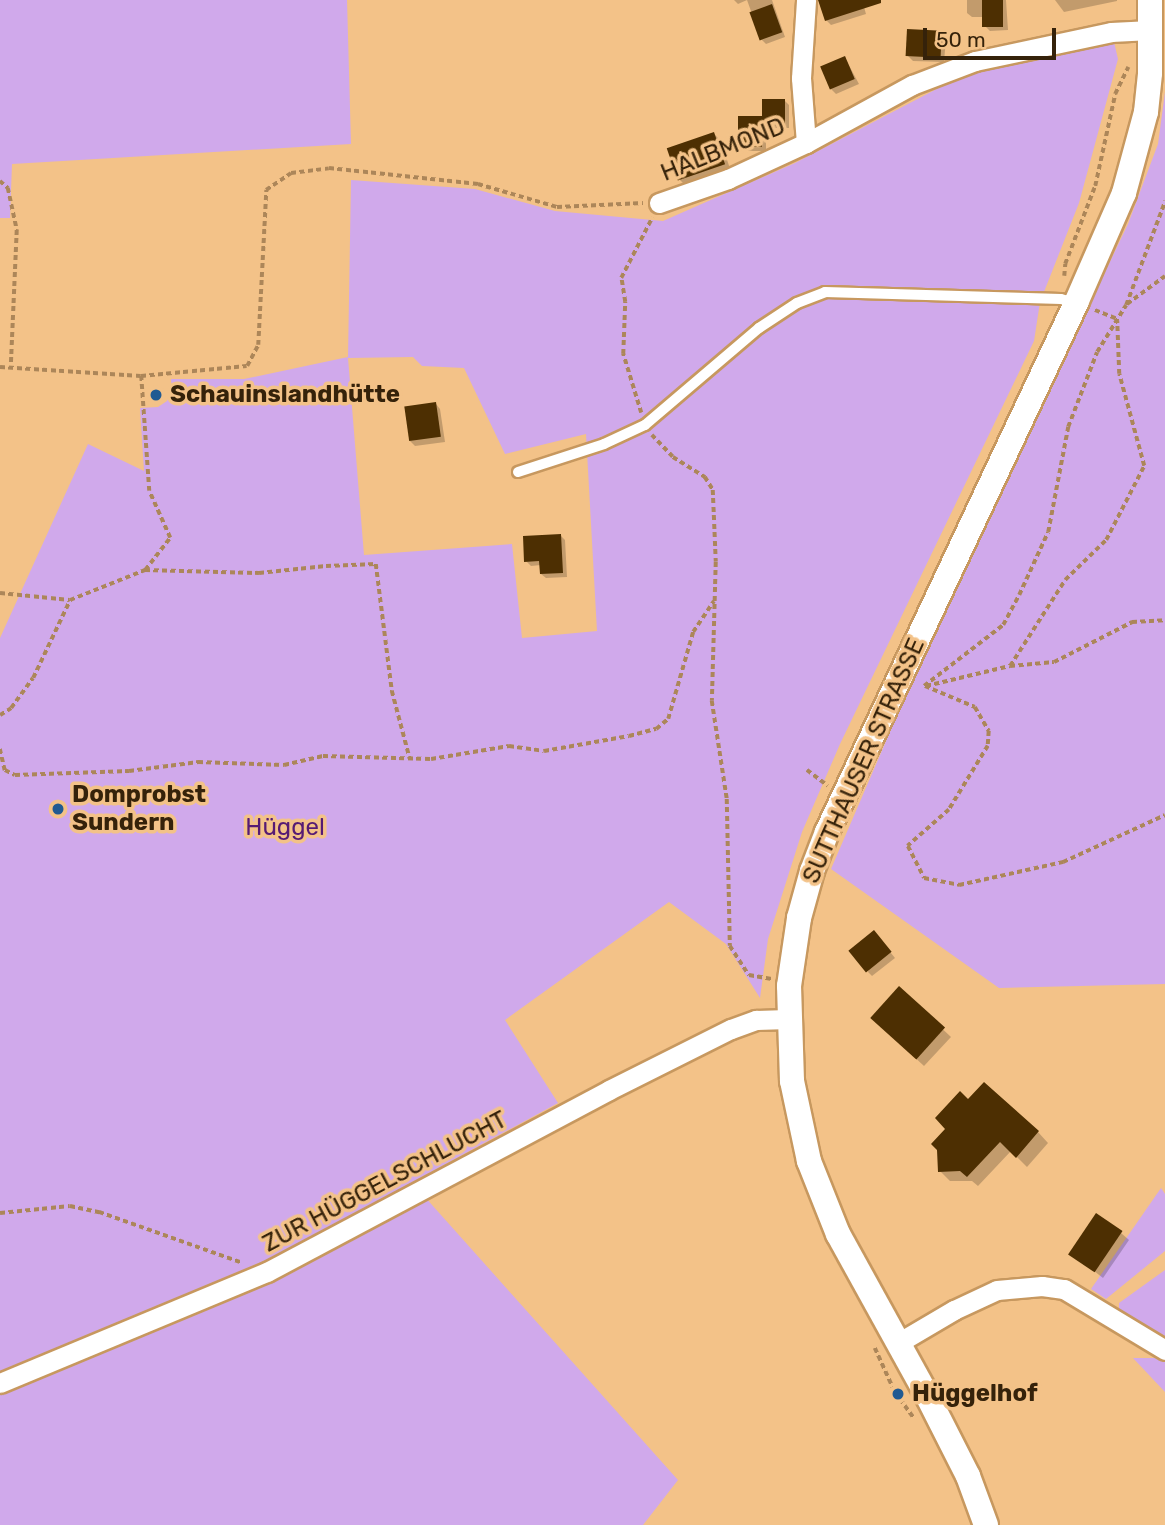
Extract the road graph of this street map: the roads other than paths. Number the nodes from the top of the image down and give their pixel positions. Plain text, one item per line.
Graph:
1 (806, 0) edge
2 (1150, 0) edge
3 (1151, 30) junction
4 (806, 143) junction
5 (659, 203) road end
6 (1076, 303) junction
7 (519, 472) dead end
8 (788, 1018) junction
9 (898, 1343) junction
10 (1165, 1350) edge
11 (0, 1382) edge
12 (986, 1525) edge

1 - 4 street, HALBMOND
2 - 3 street, SUTTHAUSER STRASSE
3 - 4 street, HALBMOND
3 - 6 street, SUTTHAUSER STRASSE
4 - 5 street, HALBMOND
6 - 7 lane
6 - 8 street, SUTTHAUSER STRASSE
8 - 9 street, SUTTHAUSER STRASSE
8 - 11 street, ZUR HÜGGELSCHLUCHT
9 - 10 street
9 - 12 street, SUTTHAUSER STRASSE

